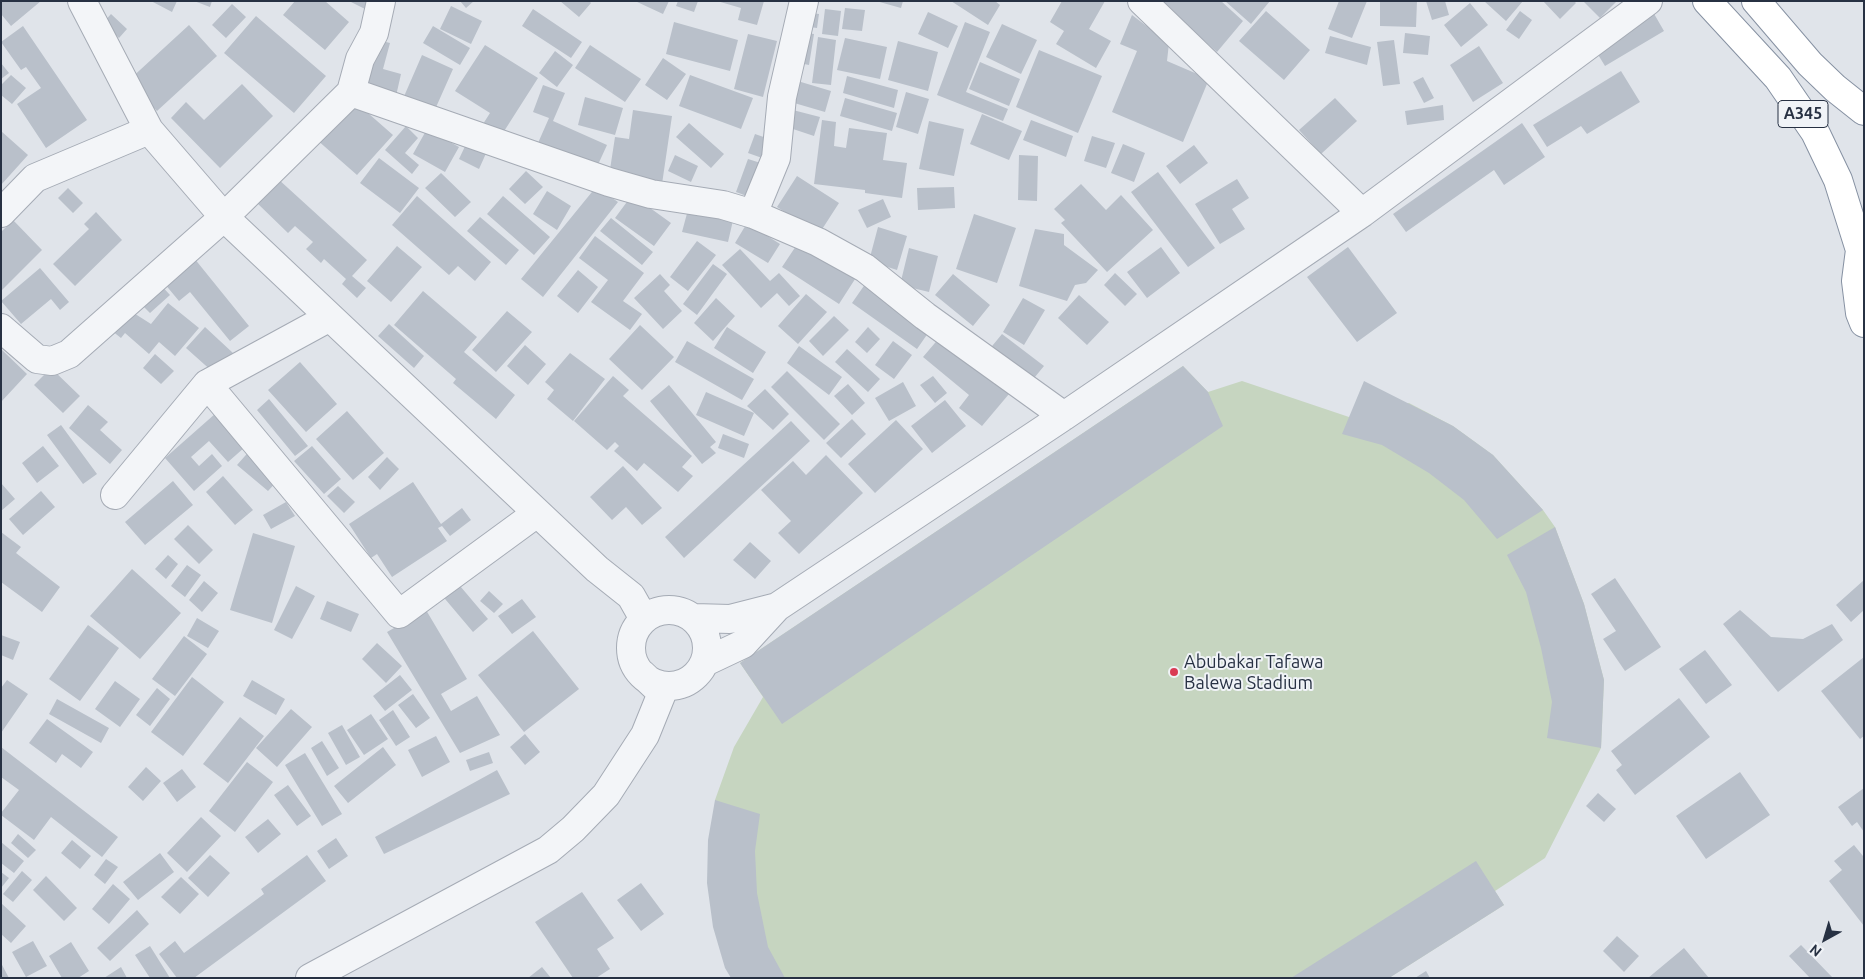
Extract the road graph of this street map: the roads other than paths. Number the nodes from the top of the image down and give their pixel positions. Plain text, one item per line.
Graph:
1 (82, 1) edge
2 (381, 1) edge
3 (804, 1) edge
4 (1142, 1) edge
5 (1648, 1) edge
6 (1707, 1) edge
7 (1756, 1) edge
8 (351, 92) junction
9 (1864, 111) edge
10 (148, 130) junction
11 (1, 213) edge
12 (1362, 213) junction
13 (753, 214) junction
14 (224, 217) junction
15 (1862, 245) edge
16 (330, 317) junction
17 (1864, 323) edge
18 (1, 328) edge
19 (207, 384) junction
20 (1064, 416) junction
21 (115, 495) dead end
22 (537, 513) junction
23 (597, 569) junction
24 (777, 607) junction
25 (694, 618) junction
26 (644, 619) junction
27 (636, 662) junction
28 (705, 662) junction
29 (672, 685) junction
30 (645, 735) junction
31 (310, 978) edge

1 - 10 street
2 - 8 street
3 - 13 street
4 - 12 street
5 - 12 street
6 - 15 highway, A345
7 - 9 highway, A345
8 - 13 street
8 - 14 street
10 - 11 street
10 - 14 street
12 - 20 street
13 - 20 street
14 - 16 street
14 - 18 street
15 - 17 highway, A345
16 - 19 street
16 - 22 street
19 - 21 street
19 - 22 street
20 - 24 street
22 - 23 street
23 - 26 street
23 - 27 street
24 - 25 street
24 - 28 street
25 - 26 street
25 - 28 street
26 - 27 street
27 - 29 street
27 - 30 street
28 - 29 street
29 - 30 street
30 - 31 street

